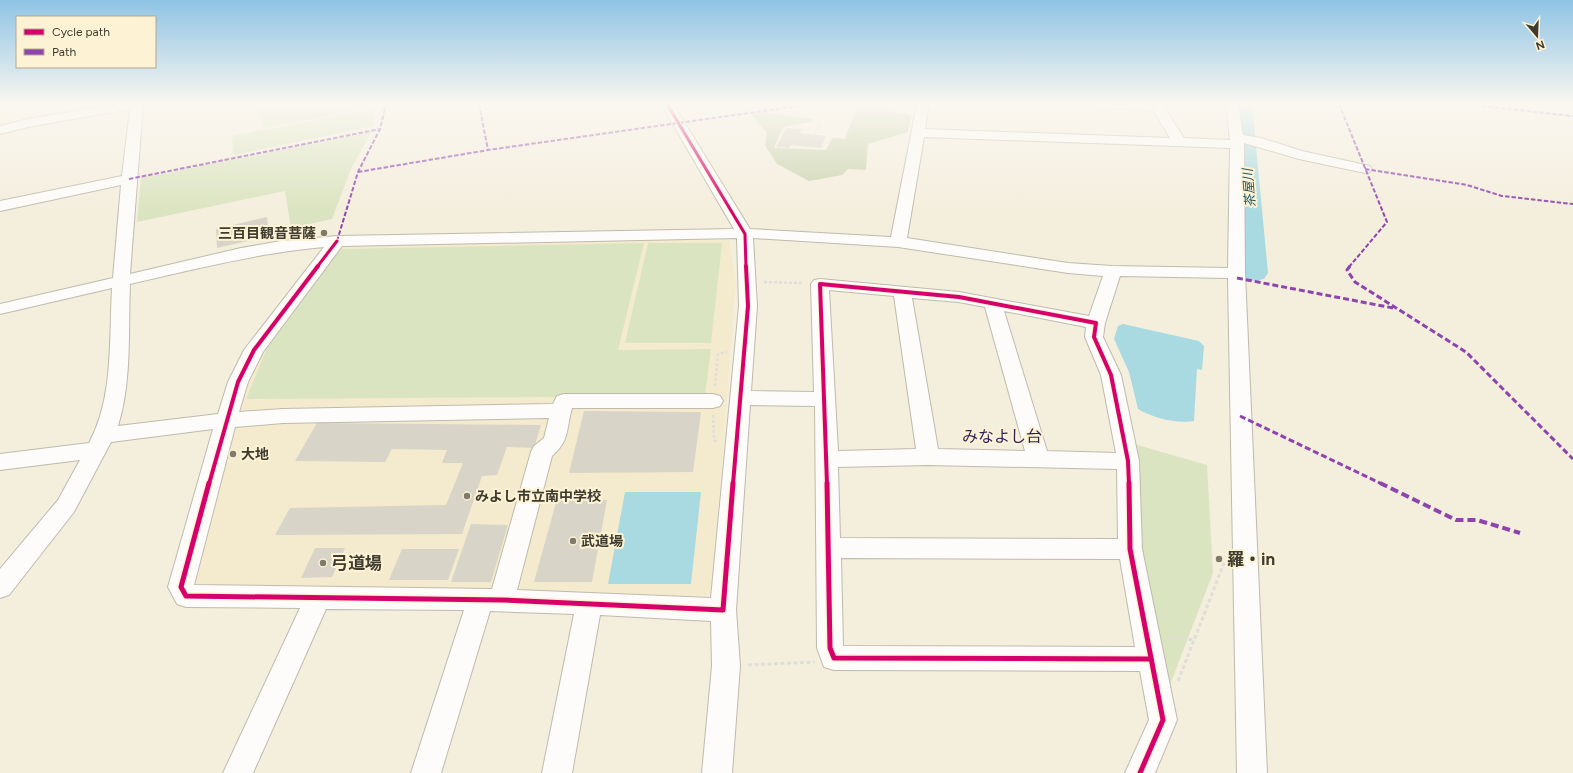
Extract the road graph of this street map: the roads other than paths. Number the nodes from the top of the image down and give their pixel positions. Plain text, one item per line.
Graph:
1 (133, 140) edge
2 (689, 140) edge
3 (917, 140) edge
4 (1124, 140) edge
5 (1240, 140) edge
6 (1242, 140) joint
7 (1180, 142) joint
8 (1365, 169) dead end
9 (129, 179) junction
10 (0, 206) edge
11 (745, 234) junction
12 (337, 241) junction
13 (898, 242) junction
14 (1112, 272) junction
15 (1236, 273) junction
16 (121, 280) junction
17 (902, 292) junction
18 (992, 302) junction
19 (0, 309) edge
20 (1096, 323) junction
21 (741, 398) junction
22 (823, 399) junction
23 (713, 401) road end
24 (561, 411) junction
25 (226, 420) junction
26 (99, 443) junction
27 (928, 457) junction
28 (827, 459) junction
29 (1038, 459) junction
30 (0, 462) edge
31 (1128, 462) junction
32 (828, 548) junction
33 (1130, 549) junction
34 (0, 587) edge
35 (318, 598) junction
36 (491, 600) junction
37 (589, 605) junction
38 (723, 610) junction
39 (1149, 647) junction
40 (238, 773) edge
41 (426, 773) edge
42 (558, 773) edge
43 (717, 773) edge
44 (1140, 773) edge
45 (1252, 773) edge

1 - 9 street
2 - 11 street
3 - 13 street
4 - 7 street
5 - 7 street
6 - 8 street
6 - 15 street
9 - 10 street
9 - 16 street
11 - 12 street
11 - 13 street
11 - 21 street
12 - 16 street
12 - 25 street
13 - 14 street
14 - 15 street
14 - 20 street
15 - 45 street
16 - 19 street
16 - 26 street
17 - 18 street
17 - 22 street
17 - 27 street
18 - 20 street
18 - 29 street
20 - 31 street
21 - 22 street
21 - 38 street
22 - 28 street
23 - 24 street
24 - 25 street
24 - 36 street
25 - 26 street
25 - 35 street
26 - 30 street
26 - 34 street
27 - 28 street
27 - 29 street
28 - 32 street
29 - 31 street
31 - 33 street
32 - 33 street
32 - 39 street
33 - 39 street
35 - 36 street
35 - 40 street
36 - 37 street
36 - 41 street
37 - 38 street
37 - 42 street
38 - 43 street
39 - 44 street

